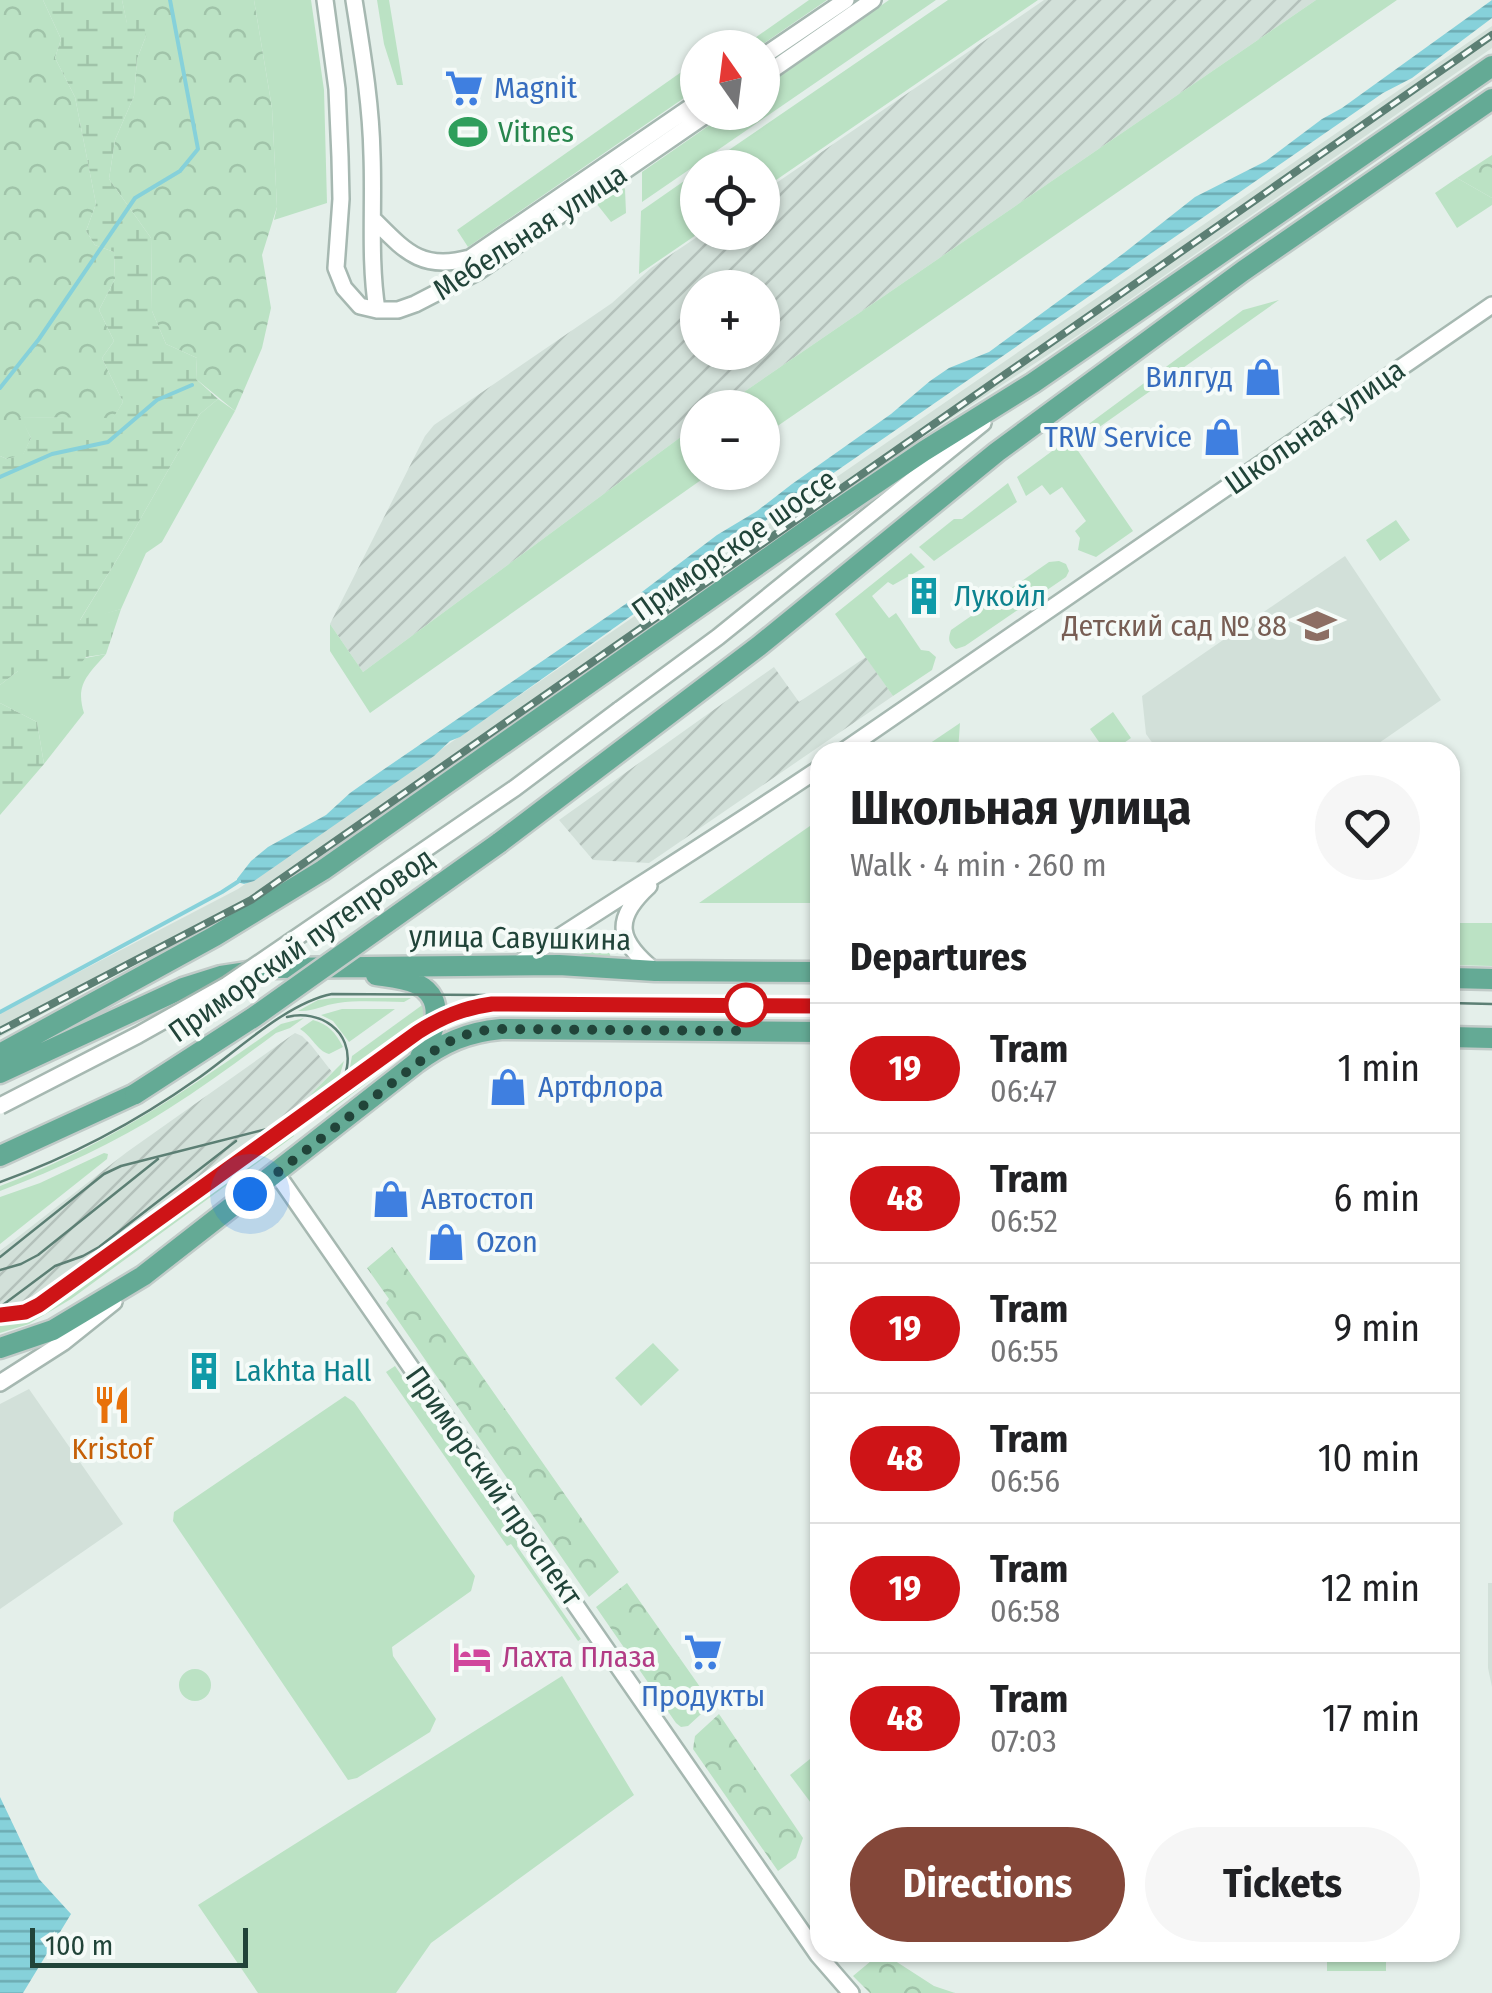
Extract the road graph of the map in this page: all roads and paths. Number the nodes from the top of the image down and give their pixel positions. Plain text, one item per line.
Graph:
1 (325, 0) edge
2 (354, 0) edge
3 (846, 0) edge
4 (874, 0) edge
5 (780, 46) edge
6 (780, 64) edge
7 (1492, 66) edge
8 (1492, 100) edge
9 (680, 114) edge
10 (684, 130) edge
11 (374, 220) junction
12 (1492, 305) edge
13 (377, 310) junction
14 (1033, 383) junction
15 (857, 742) edge
16 (810, 775) edge
17 (669, 869) junction
18 (516, 965) junction
19 (325, 966) junction
20 (655, 971) junction
21 (810, 972) edge
22 (1460, 978) edge
23 (1492, 978) edge
24 (810, 1032) edge
25 (1460, 1038) edge
26 (1492, 1038) edge
27 (0, 1054) edge
28 (416, 1063) junction
29 (0, 1073) edge
30 (0, 1106) edge
31 (0, 1156) edge
32 (277, 1174) junction
33 (143, 1276) junction
34 (0, 1348) edge
35 (0, 1382) edge
36 (810, 1943) edge
37 (824, 1962) edge
38 (851, 1993) edge

1 - 13 street
2 - 11 street
3 - 5 street
4 - 6 street
7 - 14 main road, Приморское шоссе
8 - 31 main road, Приморский путепровод, bridge
9 - 11 street, Мебельная улица
10 - 13 street, Мебельная улица
11 - 13 street
12 - 15 street, Школьная улица
14 - 27 main road, Приморское шоссе
14 - 30 street, bridge
16 - 17 street
17 - 18 street
17 - 20 street
18 - 19 main road, улица Савушкина
18 - 20 main road, улица Савушкина
19 - 28 main road
19 - 29 main road, улица Савушкина
20 - 21 main road, улица Савушкина
22 - 23 main road
24 - 28 main road
25 - 26 main road
28 - 32 main road
32 - 33 main road
32 - 36 street, Приморский проспект
33 - 34 main road
33 - 35 street
37 - 38 street, Приморский проспект

